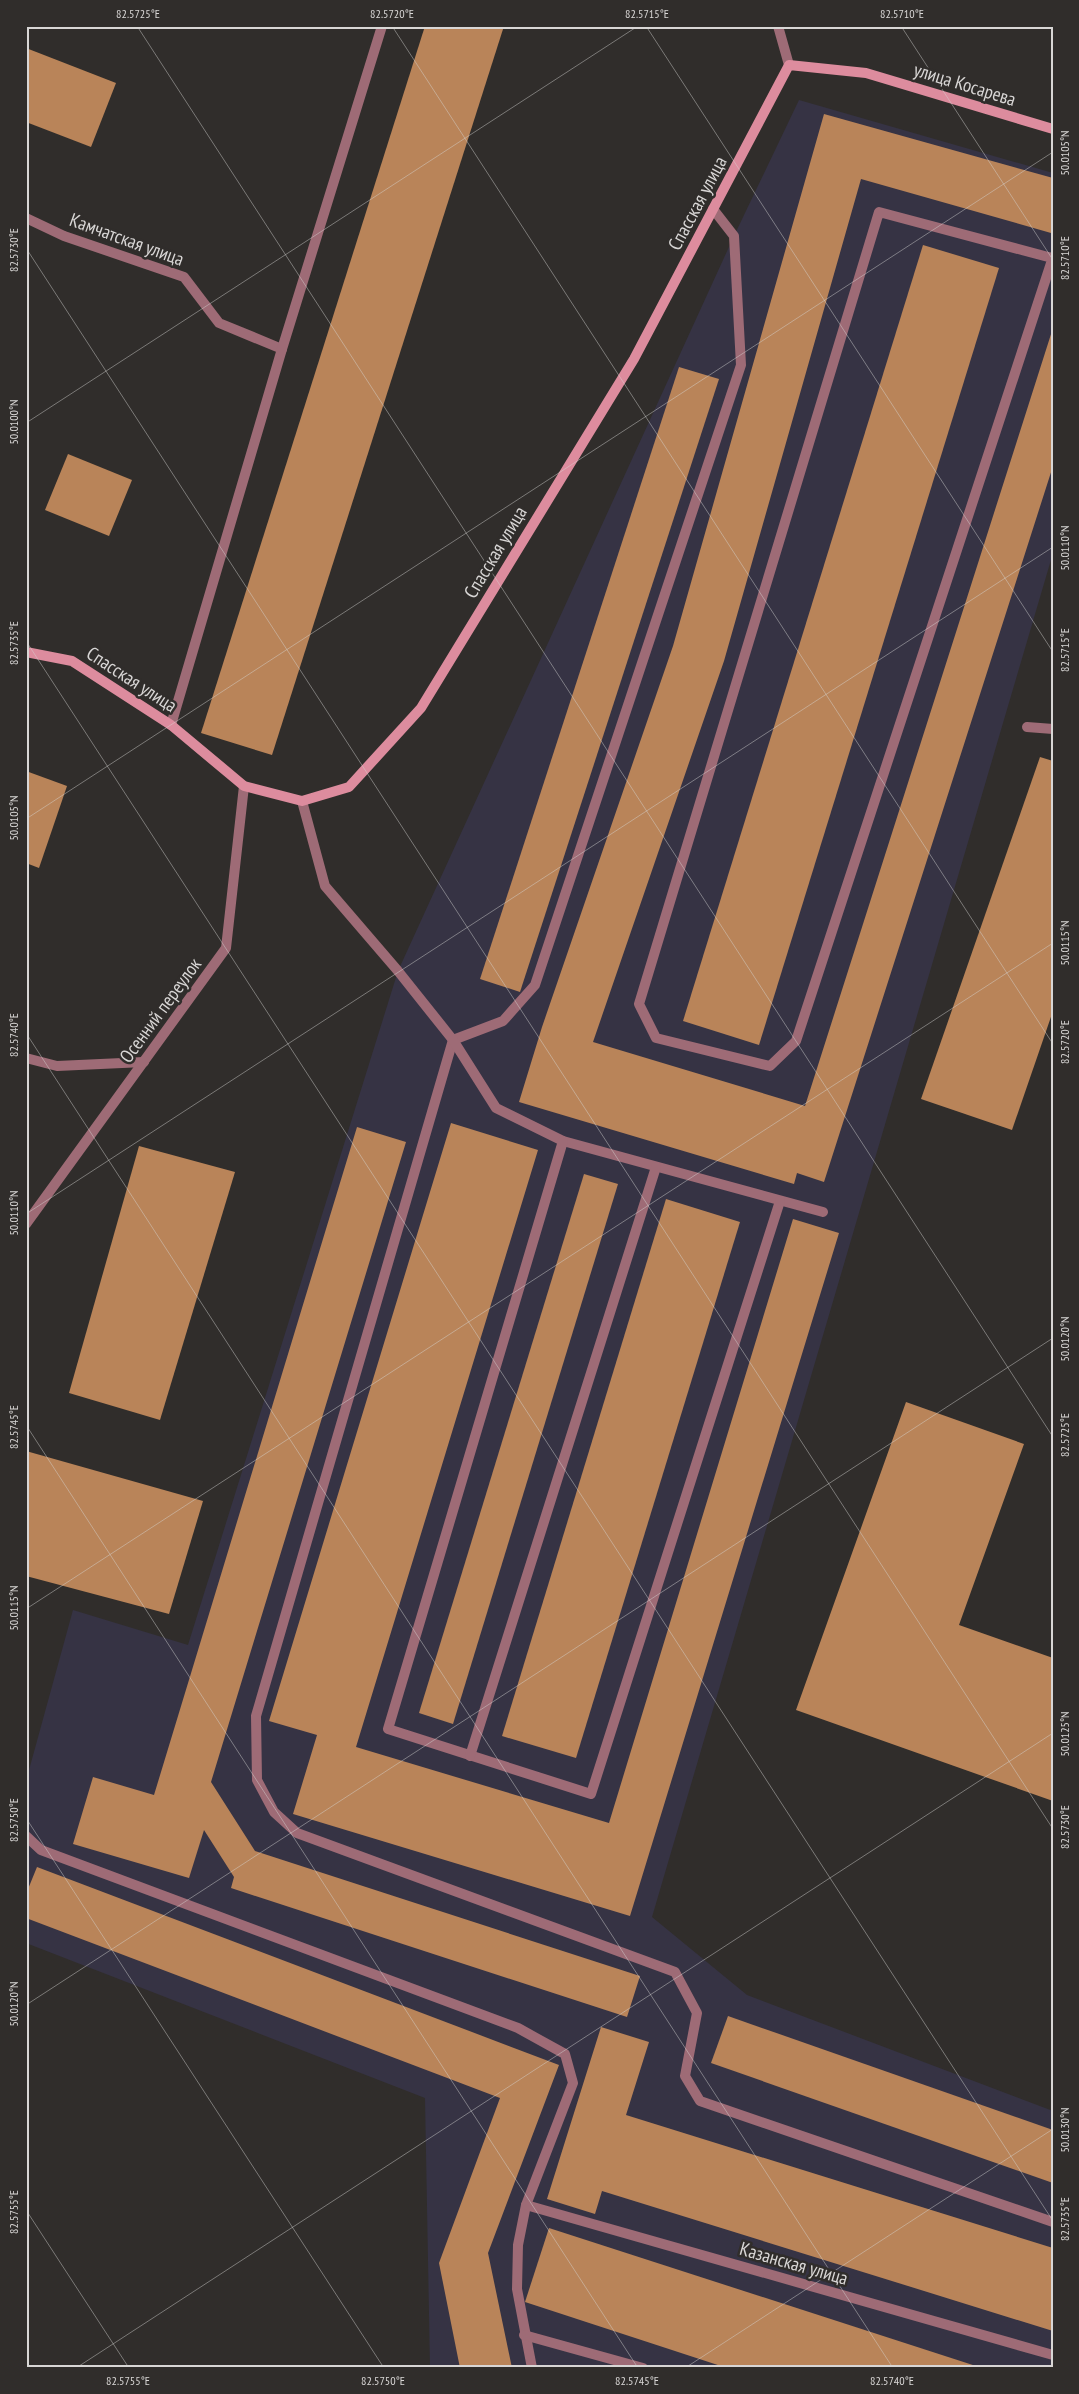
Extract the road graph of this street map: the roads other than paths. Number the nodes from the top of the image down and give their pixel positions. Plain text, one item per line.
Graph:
1 (382, 26) edge
2 (778, 26) edge
3 (789, 65) junction
4 (1053, 129) edge
5 (713, 209) junction
6 (26, 218) edge
7 (1052, 258) edge
8 (282, 349) junction
9 (26, 652) edge
10 (171, 725) junction
11 (1027, 727) dead end
12 (1053, 729) edge
13 (244, 786) junction
14 (302, 801) junction
15 (453, 1040) junction
16 (26, 1058) edge
17 (144, 1062) junction
18 (563, 1141) junction
19 (656, 1166) junction
20 (780, 1201) junction
21 (822, 1212) dead end
22 (26, 1224) edge
23 (470, 1756) junction
24 (26, 1836) edge
25 (526, 2204) junction
26 (1053, 2222) edge
27 (524, 2334) junction
28 (1053, 2355) edge
29 (532, 2368) edge
30 (643, 2368) edge

1 - 8 street
2 - 3 street
3 - 4 street, улица Косарева
3 - 5 street, Спасская улица
5 - 14 street, Спасская улица
5 - 15 street
6 - 8 street, Камчатская улица
7 - 7 street
8 - 10 street
9 - 10 street, Спасская улица
10 - 13 street, Спасская улица
11 - 12 street
13 - 14 street, Спасская улица
13 - 17 street, Осенний переулок
14 - 15 street
15 - 18 street
15 - 26 street
16 - 17 street
17 - 22 street, Осенний переулок
18 - 19 street
18 - 23 street
19 - 20 street
19 - 23 street
20 - 21 street
20 - 23 street
24 - 25 street
25 - 27 street
25 - 28 street, Казанская улица
27 - 29 street
27 - 30 street

